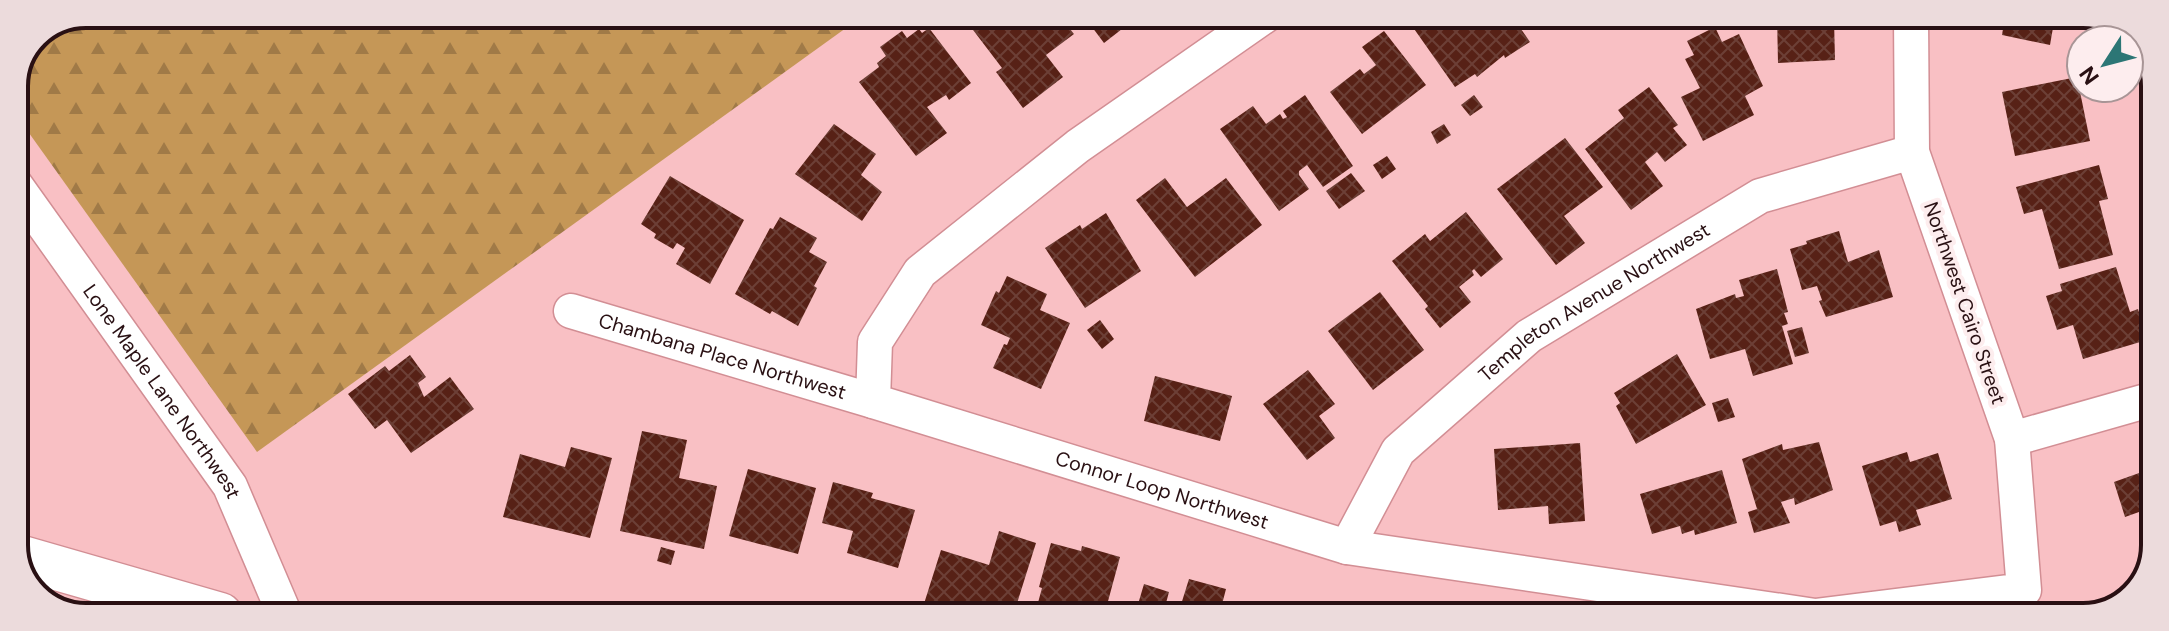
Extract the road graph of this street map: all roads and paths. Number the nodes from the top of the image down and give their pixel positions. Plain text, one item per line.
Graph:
1 (1247, 28) edge
2 (1911, 28) edge
3 (1912, 152) junction
4 (28, 203) edge
5 (571, 311) dead end
6 (873, 401) junction
7 (2141, 402) edge
8 (2012, 439) junction
9 (1347, 547) junction
10 (30, 560) edge
11 (2024, 590) joint
12 (178, 603) edge
13 (280, 603) edge
14 (1727, 603) edge
15 (1920, 603) edge

1 - 6 street
2 - 3 street, Northwest Cairo Street
3 - 8 street, Northwest Cairo Street
3 - 9 street, Templeton Avenue Northwest
4 - 13 street, Lone Maple Lane Northwest
5 - 6 street, Chambana Place Northwest
6 - 9 street, Connor Loop Northwest
7 - 8 street
8 - 11 street, Northwest Cairo Street
9 - 14 street, Connor Loop Northwest
10 - 12 main road
11 - 15 street, Connor Loop Northwest

